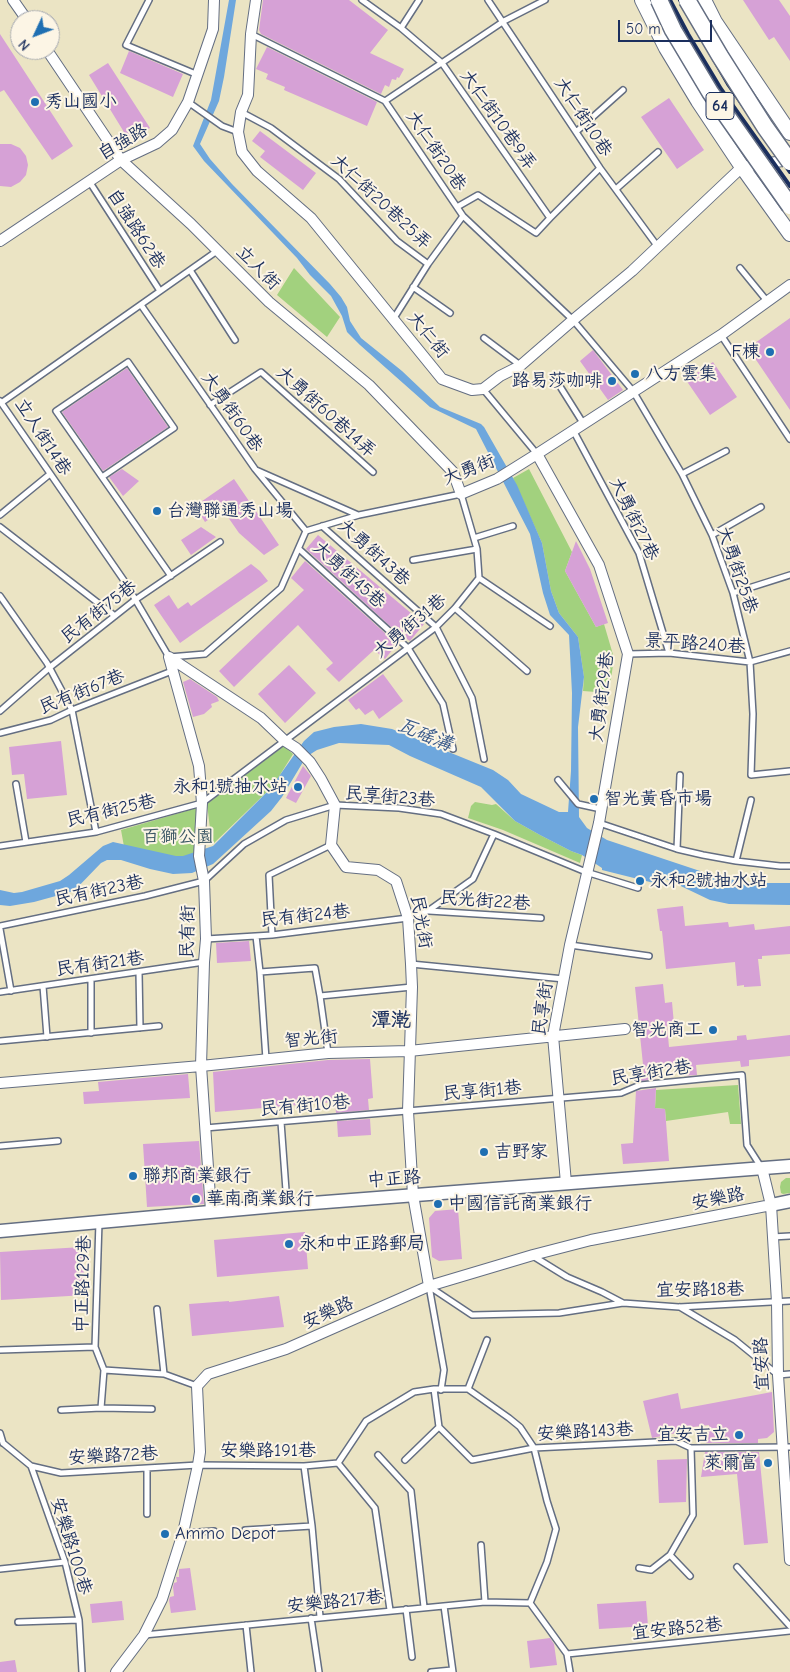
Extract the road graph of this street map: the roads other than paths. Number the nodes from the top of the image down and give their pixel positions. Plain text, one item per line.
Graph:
1 (149, 0) edge
2 (213, 0) edge
3 (256, 0) edge
4 (362, 0) edge
5 (419, 0) edge
6 (488, 0) edge
7 (545, 0) edge
8 (642, 0) edge
9 (659, 0) edge
10 (687, 0) edge
11 (704, 0) edge
12 (504, 21) junction
13 (401, 28) junction
14 (251, 34) junction
15 (54, 60) edge
16 (442, 63) junction
17 (198, 75) junction
18 (623, 90) dead end
19 (385, 101) junction
20 (188, 102) junction
21 (241, 112) junction
22 (238, 132) junction
23 (576, 132) junction
24 (790, 133) edge
25 (658, 152) dead end
26 (121, 160) junction
27 (790, 161) edge
28 (742, 167) junction
29 (600, 168) junction
30 (89, 181) junction
31 (616, 190) junction
32 (790, 206) edge
33 (457, 207) junction
34 (463, 216) junction
35 (550, 218) junction
36 (790, 234) edge
37 (0, 242) edge
38 (658, 247) junction
39 (217, 250) junction
40 (428, 264) junction
41 (740, 268) dead end
42 (190, 270) junction
43 (790, 285) edge
44 (413, 287) junction
45 (160, 291) junction
46 (767, 301) junction
47 (140, 305) junction
48 (450, 313) dead end
49 (394, 318) junction
50 (573, 320) junction
51 (722, 335) junction
52 (484, 338) dead end
53 (235, 340) dead end
54 (520, 366) junction
55 (561, 388) dead end
56 (483, 389) junction
57 (633, 391) junction
58 (1, 402) edge
59 (210, 405) junction
60 (584, 424) junction
61 (573, 430) junction
62 (790, 439) edge
63 (726, 451) dead end
64 (537, 454) junction
65 (255, 469) junction
66 (373, 472) dead end
67 (50, 474) junction
68 (682, 474) junction
69 (102, 477) junction
70 (461, 494) junction
71 (761, 507) dead end
72 (0, 514) edge
73 (359, 515) junction
74 (322, 526) junction
75 (513, 526) dead end
76 (0, 527) edge
77 (306, 531) junction
78 (712, 535) junction
79 (474, 538) junction
80 (220, 542) dead end
81 (300, 549) junction
82 (478, 549) junction
83 (413, 560) dead end
84 (790, 574) edge
85 (171, 576) junction
86 (479, 578) junction
87 (733, 593) junction
88 (0, 596) edge
89 (135, 600) junction
90 (455, 608) junction
91 (115, 616) junction
92 (550, 626) dead end
93 (436, 627) junction
94 (408, 648) junction
95 (790, 651) edge
96 (669, 653) junction
97 (628, 654) junction
98 (169, 657) junction
99 (750, 662) junction
100 (49, 668) junction
101 (527, 670) dead end
102 (173, 671) junction
103 (0, 710) edge
104 (72, 710) junction
105 (0, 733) edge
106 (285, 741) junction
107 (453, 748) dead end
108 (484, 759) dead end
109 (790, 771) edge
110 (680, 775) dead end
111 (558, 780) dead end
112 (16, 784) dead end
113 (751, 800) dead end
114 (202, 803) junction
115 (335, 806) junction
116 (601, 809) junction
117 (599, 823) junction
118 (96, 832) junction
119 (494, 834) junction
120 (26, 842) junction
121 (331, 845) junction
122 (0, 846) edge
123 (677, 849) junction
124 (736, 861) junction
125 (790, 866) edge
126 (586, 872) junction
127 (204, 882) junction
128 (638, 888) dead end
129 (428, 911) junction
130 (408, 918) junction
131 (541, 918) dead end
132 (0, 928) edge
133 (272, 935) junction
134 (256, 936) junction
135 (206, 940) junction
136 (570, 945) junction
137 (649, 956) dead end
138 (204, 962) junction
139 (411, 964) junction
140 (139, 972) junction
141 (260, 972) junction
142 (90, 979) junction
143 (564, 979) junction
144 (43, 986) junction
145 (412, 986) junction
146 (11, 991) junction
147 (0, 992) edge
148 (320, 996) junction
149 (159, 1026) dead end
150 (140, 1028) junction
151 (625, 1029) dead end
152 (90, 1033) junction
153 (553, 1036) junction
154 (47, 1037) junction
155 (0, 1041) edge
156 (409, 1052) junction
157 (328, 1053) junction
158 (266, 1060) junction
159 (201, 1066) junction
160 (0, 1084) edge
161 (558, 1098) junction
162 (408, 1111) junction
163 (280, 1122) junction
164 (205, 1128) junction
165 (58, 1141) dead end
166 (0, 1146) edge
167 (790, 1166) edge
168 (762, 1168) junction
169 (566, 1183) junction
170 (413, 1196) junction
171 (790, 1201) edge
172 (287, 1204) junction
173 (771, 1205) junction
174 (211, 1212) junction
175 (99, 1222) junction
176 (0, 1231) edge
177 (790, 1236) edge
178 (772, 1237) junction
179 (532, 1255) junction
180 (429, 1286) junction
181 (790, 1301) edge
182 (776, 1302) junction
183 (623, 1303) junction
184 (679, 1307) junction
185 (157, 1309) dead end
186 (487, 1340) dead end
187 (95, 1346) junction
188 (0, 1350) edge
189 (104, 1370) junction
190 (164, 1374) junction
191 (790, 1374) edge
192 (778, 1375) junction
193 (197, 1386) junction
194 (434, 1389) junction
195 (468, 1389) junction
196 (441, 1390) junction
197 (101, 1408) junction
198 (152, 1409) dead end
199 (61, 1410) dead end
200 (439, 1427) junction
201 (0, 1433) edge
202 (1, 1443) edge
203 (786, 1447) edge
204 (534, 1448) junction
205 (691, 1448) junction
206 (378, 1455) dead end
207 (405, 1460) dead end
208 (338, 1463) junction
209 (198, 1465) junction
210 (31, 1466) junction
211 (304, 1466) junction
212 (147, 1468) junction
213 (147, 1514) dead end
214 (312, 1526) junction
215 (245, 1530) dead end
216 (214, 1531) dead end
217 (183, 1533) junction
218 (481, 1545) dead end
219 (670, 1555) junction
220 (790, 1560) edge
221 (65, 1562) junction
222 (737, 1567) dead end
223 (639, 1568) dead end
224 (0, 1569) edge
225 (690, 1576) dead end
226 (485, 1602) junction
227 (530, 1603) junction
228 (444, 1606) junction
229 (424, 1608) junction
230 (406, 1609) junction
231 (390, 1610) junction
232 (320, 1617) junction
233 (311, 1618) junction
234 (80, 1620) junction
235 (18, 1622) dead end
236 (246, 1625) junction
237 (790, 1626) edge
238 (790, 1631) edge
239 (144, 1635) junction
240 (568, 1654) junction
241 (412, 1658) dead end
242 (452, 1671) edge
243 (82, 1672) edge
244 (116, 1672) edge
245 (251, 1672) edge
246 (319, 1672) edge
247 (431, 1672) edge
248 (570, 1672) edge

1 - 17 lane
2 - 17 street, 自強路
3 - 14 street, 大仁街
4 - 13 lane, 大仁街10巷9弄
5 - 13 lane
6 - 12 lane, 大仁街10巷
7 - 12 lane
8 - 28 main road
9 - 32 highway, 64, bridge
10 - 27 highway, 64, bridge
11 - 24 main road
12 - 16 lane
12 - 23 lane, 大仁街10巷
13 - 16 lane, 大仁街10巷9弄
14 - 19 lane, 大仁街20巷
14 - 21 street, 大仁街
15 - 26 street, 立人街
16 - 19 lane
16 - 35 lane, 大仁街10巷9弄
17 - 20 street, 自強路
18 - 23 lane
19 - 33 lane, 大仁街20巷
20 - 22 lane
20 - 26 street, 自強路
21 - 22 street, 大仁街
21 - 40 lane, 大仁街20巷25弄
22 - 49 street, 大仁街
23 - 29 lane, 大仁街10巷
25 - 31 lane
26 - 30 street, 自強路
26 - 39 street, 立人街
27 - 28 street
28 - 36 main road
28 - 38 street
29 - 31 lane, 大仁街10巷
29 - 35 lane
30 - 37 street, 自強路
30 - 45 lane, 自強路62巷
31 - 38 lane, 大仁街10巷
33 - 34 lane, 大仁街20巷
33 - 35 lane
34 - 40 lane, 大仁街20巷25弄
34 - 50 lane, 大仁街20巷
38 - 50 street
39 - 42 lane, 立人街14巷
39 - 70 street, 立人街
40 - 44 lane, 大仁街20巷25弄
41 - 46 lane
42 - 45 lane, 立人街14巷
42 - 53 lane
43 - 46 street, 大勇街
44 - 48 lane
44 - 49 lane, 大仁街20巷25弄
45 - 47 lane, 立人街14巷
46 - 51 street, 大勇街
47 - 58 lane, 立人街14巷
47 - 59 lane, 大勇街60巷
49 - 56 street, 大仁街
50 - 54 street
50 - 57 lane, 大仁街20巷
51 - 57 street, 大勇街
51 - 62 lane
52 - 54 lane
54 - 56 street
55 - 60 lane
56 - 64 lane
57 - 60 street, 大勇街
57 - 68 lane, 大勇街25巷
58 - 67 lane, 立人街14巷
59 - 65 lane, 大勇街60巷
59 - 66 lane, 大勇街60巷14弄
60 - 61 street, 大勇街
61 - 64 street, 大勇街
61 - 96 lane, 大勇街27巷
63 - 68 lane
64 - 70 street, 大勇街
64 - 97 street, 大勇街29巷
65 - 73 lane
65 - 77 lane, 大勇街60巷
67 - 72 lane
67 - 89 lane, 立人街14巷
68 - 78 lane, 大勇街25巷
69 - 69 lane
69 - 85 lane
70 - 73 lane, 大勇街
70 - 79 lane
71 - 78 lane
73 - 74 lane, 大勇街
74 - 77 lane, 大勇街
74 - 93 lane, 大勇街43巷
75 - 79 lane
76 - 91 lane
77 - 81 lane
78 - 87 lane, 大勇街25巷
79 - 82 lane
80 - 85 lane, 民有街75巷
81 - 94 lane, 大勇街45巷
81 - 98 lane
82 - 83 lane
82 - 86 lane
84 - 87 lane
85 - 89 lane, 民有街75巷
86 - 90 lane, 大勇街31巷
86 - 92 lane
87 - 99 lane, 大勇街25巷
88 - 100 lane
89 - 91 lane, 民有街75巷
89 - 98 lane, 立人街14巷
90 - 93 lane, 大勇街31巷
90 - 101 lane
91 - 100 lane, 民有街75巷
93 - 94 lane, 大勇街31巷
93 - 108 lane, 大勇街43巷
94 - 106 lane, 大勇街31巷
94 - 107 lane, 大勇街45巷
95 - 99 lane, 景平路240巷
96 - 97 lane, 景平路240巷
96 - 99 lane, 景平路240巷
97 - 116 street, 大勇街29巷
98 - 102 street, 民有街
98 - 106 street
99 - 109 lane, 大勇街25巷
100 - 103 lane, 民有街75巷
100 - 104 lane
102 - 104 lane, 民有街67巷
102 - 114 street, 民有街
104 - 105 lane, 民有街67巷
104 - 118 lane
106 - 114 lane, 大勇街31巷
106 - 115 street
110 - 123 lane
111 - 116 lane
112 - 120 lane
113 - 124 lane
114 - 118 lane, 民有街25巷
114 - 127 street, 民有街
115 - 119 lane, 民享街23巷
115 - 121 street
115 - 127 lane, 民享街23巷
116 - 117 street, 大勇街29巷
117 - 123 lane
117 - 126 street, 大勇街29巷
118 - 120 lane, 民有街25巷
119 - 126 lane, 民享街23巷
119 - 129 lane
120 - 122 lane, 民有街25巷
121 - 130 street, 民光街
121 - 133 lane
123 - 124 lane
124 - 125 lane
126 - 128 lane, 民享街23巷
126 - 136 street, 民享街
127 - 132 lane, 民有街23巷
127 - 135 street, 民有街
129 - 130 lane, 民有街24巷
129 - 131 lane, 民光街22巷
130 - 133 lane, 民有街24巷
130 - 139 street, 民光街
132 - 146 lane
133 - 134 lane, 民有街24巷
134 - 135 lane, 民有街24巷
134 - 141 lane
135 - 138 street, 民有街
136 - 137 lane
136 - 143 street, 民享街
138 - 140 lane, 民有街21巷
138 - 159 street, 民有街
139 - 143 lane
139 - 145 street, 民光街
140 - 142 lane, 民有街21巷
140 - 150 lane
141 - 148 lane
141 - 158 lane
142 - 144 lane, 民有街21巷
142 - 152 lane
143 - 153 street, 民享街
144 - 146 lane, 民有街21巷
144 - 154 lane
145 - 148 lane
145 - 156 street, 民光街
146 - 147 lane, 民有街21巷
148 - 157 lane
149 - 150 lane
150 - 152 lane
151 - 153 street, 智光街
152 - 154 lane
153 - 156 street, 智光街
153 - 161 street, 民享街
154 - 155 lane
156 - 157 street, 智光街
156 - 162 street, 民光街
157 - 158 street, 智光街
158 - 159 street, 智光街
159 - 160 street, 智光街
159 - 164 street, 民有街
161 - 162 lane, 民享街1巷
161 - 168 lane, 民享街2巷
161 - 169 street, 民享街
162 - 163 lane, 民有街10巷
162 - 170 street, 民光街
163 - 164 lane, 民有街10巷
163 - 172 lane
164 - 174 street, 民有街
165 - 166 lane
167 - 168 street, 中正路
168 - 169 street, 中正路
168 - 173 street, 宜安路
169 - 170 street, 中正路
170 - 172 street, 中正路
170 - 180 street, 民光街
171 - 173 street
172 - 174 street, 中正路
173 - 178 street, 宜安路
173 - 179 street, 安樂路
174 - 175 street, 中正路
175 - 176 street, 中正路
175 - 187 lane, 中正路129巷
177 - 178 lane
178 - 182 street, 宜安路
179 - 180 street, 安樂路
179 - 183 lane
180 - 183 lane
180 - 193 street, 安樂路
180 - 196 lane
181 - 182 lane, 宜安路18巷
182 - 184 lane, 宜安路18巷
182 - 192 street, 宜安路
183 - 184 lane, 宜安路18巷
184 - 192 lane
185 - 190 lane
186 - 195 lane
187 - 188 lane
187 - 189 lane
189 - 190 lane
189 - 197 lane
190 - 193 lane
191 - 192 lane
192 - 203 street, 宜安路
193 - 209 street
194 - 196 lane
194 - 200 lane
194 - 208 lane
195 - 196 lane
195 - 204 lane
197 - 198 lane
197 - 199 lane
200 - 204 lane, 安樂路143巷
200 - 207 lane
201 - 202 lane
202 - 210 lane
203 - 205 lane, 安樂路143巷
203 - 220 street, 宜安路
204 - 205 lane, 安樂路143巷
204 - 227 lane
205 - 219 lane
206 - 229 lane
208 - 211 lane, 安樂路191巷
208 - 231 lane
209 - 211 lane, 安樂路191巷
209 - 212 lane, 安樂路72巷
209 - 217 street
210 - 212 lane, 安樂路72巷
210 - 221 lane, 安樂路100巷
211 - 214 lane
212 - 213 lane
214 - 215 lane
214 - 232 lane
216 - 217 lane
217 - 239 street
218 - 226 lane
219 - 223 lane
219 - 225 lane
221 - 224 lane
221 - 234 lane, 安樂路100巷
222 - 237 lane
226 - 227 lane, 安樂路217巷
226 - 228 lane, 安樂路217巷
227 - 240 lane
228 - 229 lane, 安樂路217巷
228 - 242 lane
229 - 230 lane, 安樂路217巷
230 - 231 lane, 安樂路217巷
230 - 241 lane
231 - 232 lane, 安樂路217巷
232 - 233 lane, 安樂路217巷
233 - 236 lane, 安樂路217巷
233 - 246 lane
234 - 235 lane
234 - 243 lane, 安樂路100巷
236 - 239 lane, 安樂路217巷
236 - 245 lane
238 - 240 lane, 宜安路52巷
239 - 244 street
240 - 248 lane
242 - 247 lane

